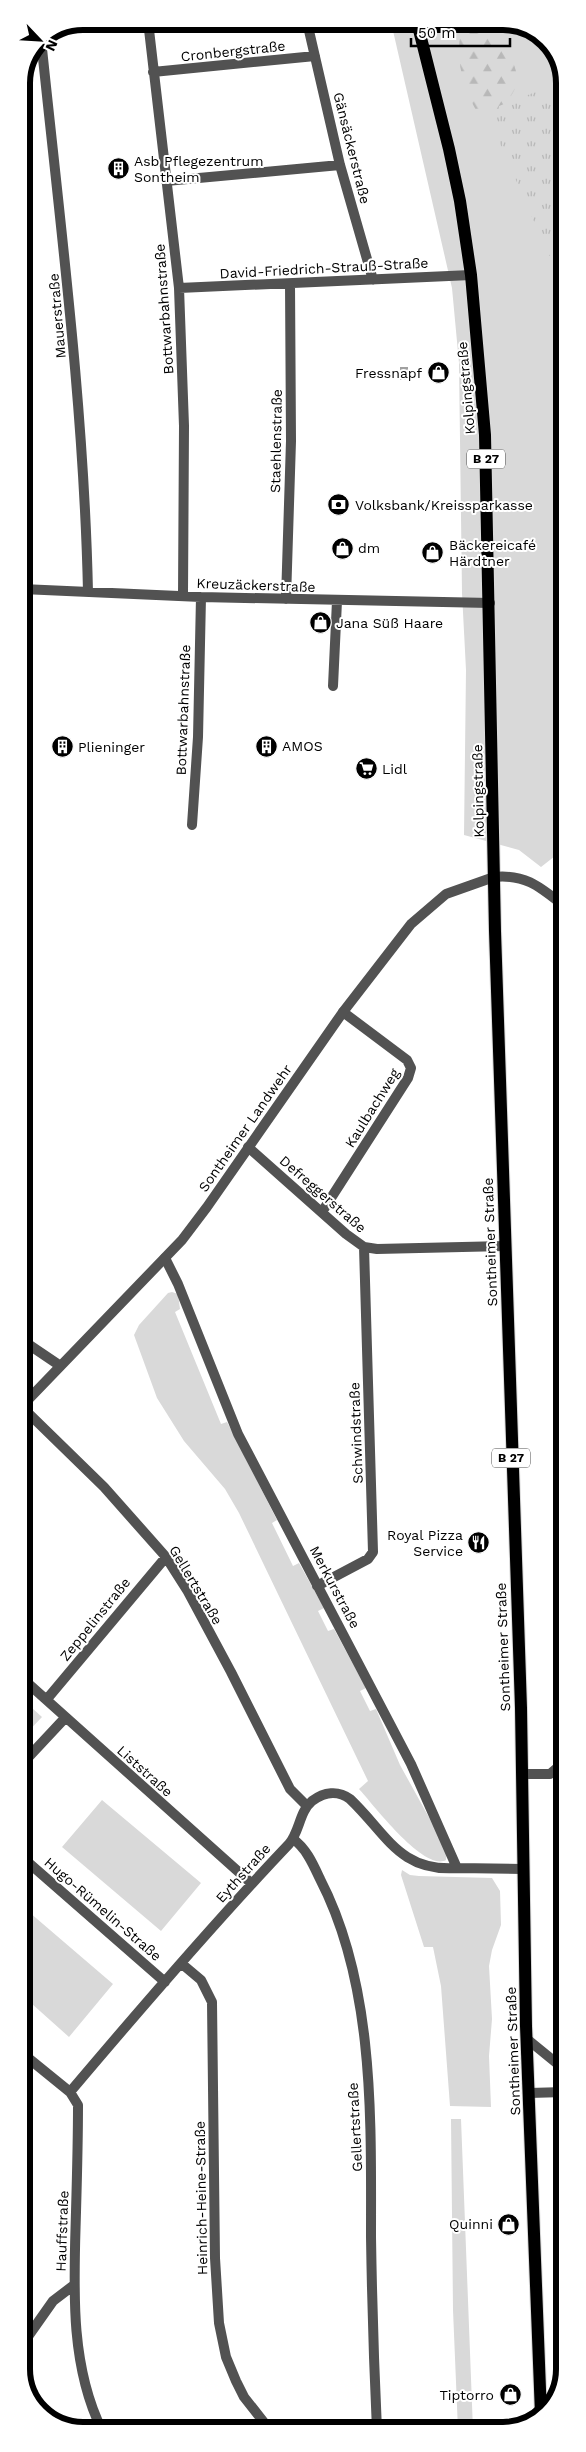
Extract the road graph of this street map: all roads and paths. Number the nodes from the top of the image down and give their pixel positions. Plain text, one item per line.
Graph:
1 (149, 30) edge
2 (309, 30) edge
3 (419, 30) edge
4 (41, 50) edge
5 (315, 56) junction
6 (153, 72) junction
7 (340, 165) junction
8 (166, 181) junction
9 (471, 275) junction
10 (373, 280) junction
11 (290, 284) junction
12 (179, 288) junction
13 (30, 589) edge
14 (88, 592) junction
15 (183, 596) junction
16 (201, 597) junction
17 (286, 599) junction
18 (336, 601) junction
19 (490, 603) junction
20 (333, 686) dead end
21 (192, 825) dead end
22 (494, 877) junction
23 (556, 901) edge
24 (343, 1012) junction
25 (248, 1147) junction
26 (322, 1212) junction
27 (364, 1246) junction
28 (505, 1246) junction
29 (164, 1258) junction
30 (30, 1345) edge
31 (59, 1365) junction
32 (30, 1397) edge
33 (30, 1414) edge
34 (166, 1557) junction
35 (317, 1586) junction
36 (30, 1685) edge
37 (47, 1700) junction
38 (66, 1718) junction
39 (30, 1756) edge
40 (556, 1769) edge
41 (522, 1774) junction
42 (306, 1806) junction
43 (293, 1839) junction
44 (30, 1864) edge
45 (457, 1868) junction
46 (523, 1869) junction
47 (250, 1883) junction
48 (182, 1964) junction
49 (165, 1982) junction
50 (527, 2039) junction
51 (30, 2063) edge
52 (556, 2063) edge
53 (70, 2092) junction
54 (556, 2092) edge
55 (529, 2093) junction
56 (74, 2285) junction
57 (30, 2330) edge
58 (541, 2406) edge
59 (99, 2422) edge
60 (264, 2422) edge
61 (377, 2422) edge

1 - 6 street, Bottwarbahnstraße
2 - 5 street, Gänsäckerstraße
3 - 9 main road, Kolpingstraße / B 27
4 - 14 street, Mauerstraße
5 - 6 street, Cronbergstraße
5 - 7 street, Gänsäckerstraße
6 - 8 street, Bottwarbahnstraße
7 - 8 street
7 - 10 street, Gänsäckerstraße
8 - 12 street, Bottwarbahnstraße
9 - 10 street, David-Friedrich-Strauß-Straße
9 - 19 main road, Kolpingstraße / B 27
10 - 11 street, David-Friedrich-Strauß-Straße
11 - 12 street, David-Friedrich-Strauß-Straße
11 - 17 street, Staehlenstraße
12 - 15 street, Bottwarbahnstraße
13 - 14 street, Kreuzäckerstraße
14 - 15 street, Kreuzäckerstraße
15 - 16 street, Kreuzäckerstraße
16 - 17 street, Kreuzäckerstraße
16 - 21 street, Bottwarbahnstraße
17 - 18 street, Kreuzäckerstraße
18 - 19 street, Kreuzäckerstraße
18 - 20 street
19 - 22 main road, Kolpingstraße / B 27
22 - 23 street
22 - 24 street, Sontheimer Landwehr
22 - 28 main road, Sontheimer Straße / B 27
24 - 25 street, Sontheimer Landwehr
24 - 26 street, Kaulbachweg
25 - 26 street, Defreggerstraße
25 - 29 street, Sontheimer Landwehr
26 - 27 street, Defreggerstraße
27 - 28 street, Defreggerstraße
27 - 35 street, Schwindstraße
28 - 41 main road, Sontheimer Straße / B 27
29 - 31 street, Sontheimer Landwehr
29 - 35 street, Merkurstraße
30 - 31 street
31 - 32 street, Sontheimer Landwehr
33 - 34 street, Gellertstraße
34 - 37 street, Zeppelinstraße
34 - 42 street, Gellertstraße
35 - 45 street, Merkurstraße
36 - 37 street, Liststraße
37 - 38 street, Liststraße
38 - 39 street
38 - 47 street, Liststraße
40 - 41 street
41 - 46 main road, Sontheimer Straße / B 27
42 - 43 street, Eythstraße
42 - 45 street
43 - 47 street, Eythstraße
43 - 61 street, Gellertstraße
44 - 49 street, Hugo-Rümelin-Straße
45 - 46 street
46 - 50 main road, Sontheimer Straße / B 27
47 - 48 street, Eythstraße
48 - 49 street, Eythstraße
48 - 60 street, Heinrich-Heine-Straße
49 - 53 street, Eythstraße
50 - 52 street
50 - 55 main road, Sontheimer Straße / B 27
51 - 53 street
53 - 56 street, Hauffstraße
54 - 55 street
55 - 58 main road, Sontheimer Straße / B 27
56 - 57 street
56 - 59 street, Hauffstraße

